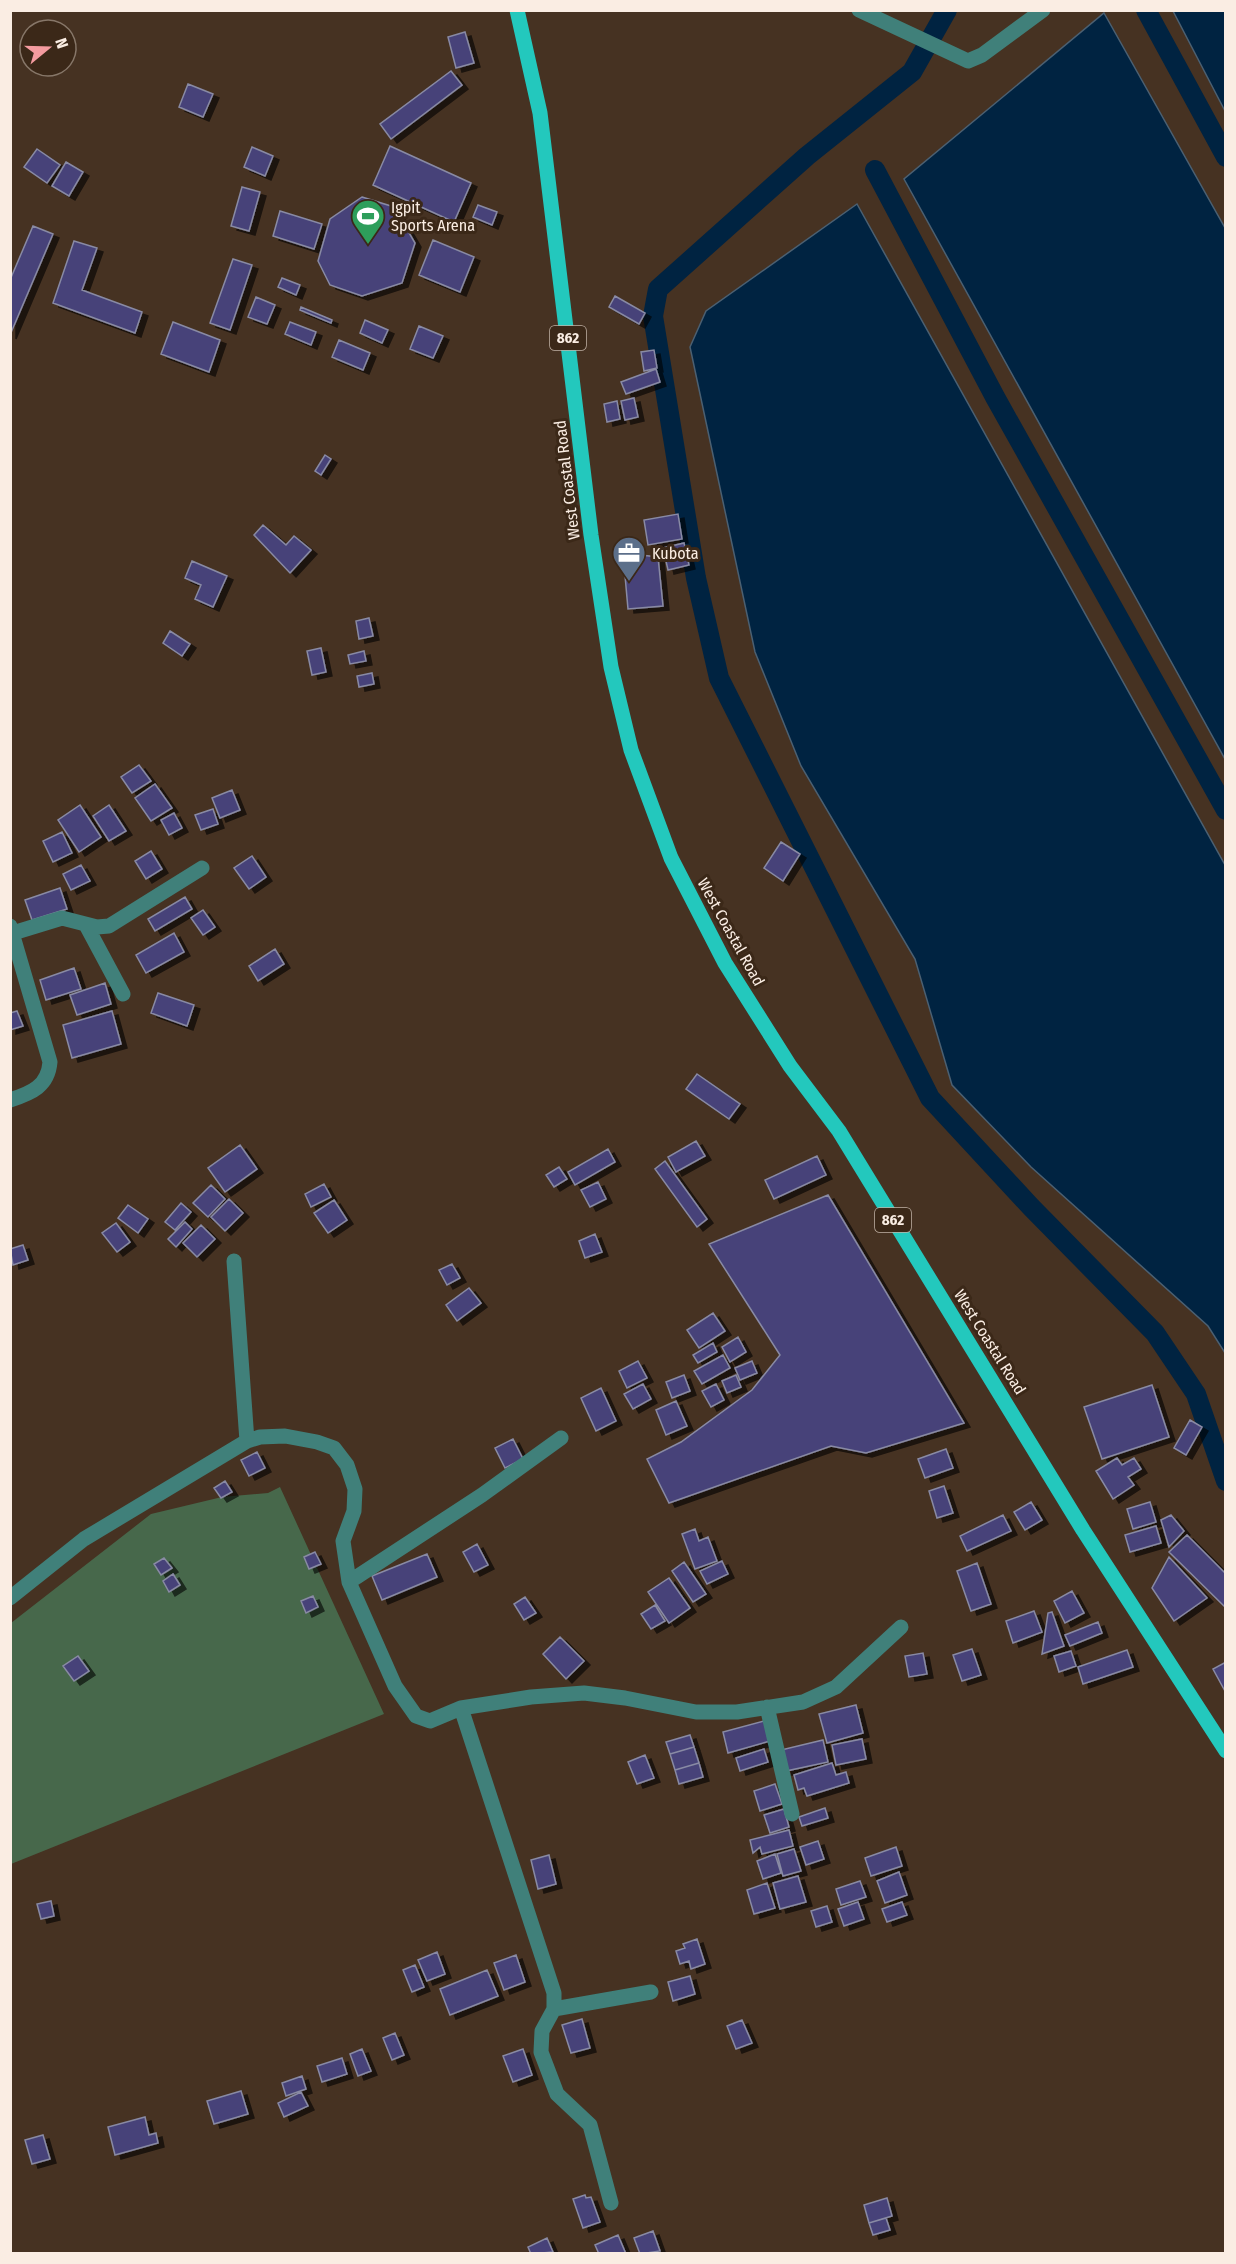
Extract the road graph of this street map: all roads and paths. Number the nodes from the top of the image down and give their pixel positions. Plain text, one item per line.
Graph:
1 (517, 10) edge
2 (859, 10) edge
3 (1043, 10) edge
4 (202, 868) dead end
5 (87, 925) junction
6 (12, 930) edge
7 (123, 994) dead end
8 (10, 1100) edge
9 (234, 1262) dead end
10 (561, 1438) dead end
11 (247, 1441) junction
12 (349, 1582) junction
13 (10, 1598) edge
14 (901, 1627) dead end
15 (767, 1707) junction
16 (461, 1708) junction
17 (1226, 1751) edge
18 (792, 1814) dead end
19 (651, 1992) dead end
20 (554, 2009) junction
21 (611, 2203) dead end

1 - 17 main road, West Coastal Road / 862
2 - 3 street
4 - 5 street
5 - 6 street
5 - 7 street
6 - 8 street
9 - 11 street
10 - 12 street
11 - 12 street
11 - 13 street
12 - 16 street
14 - 15 street
15 - 16 street
15 - 18 street
16 - 20 street
19 - 20 street
20 - 21 street

